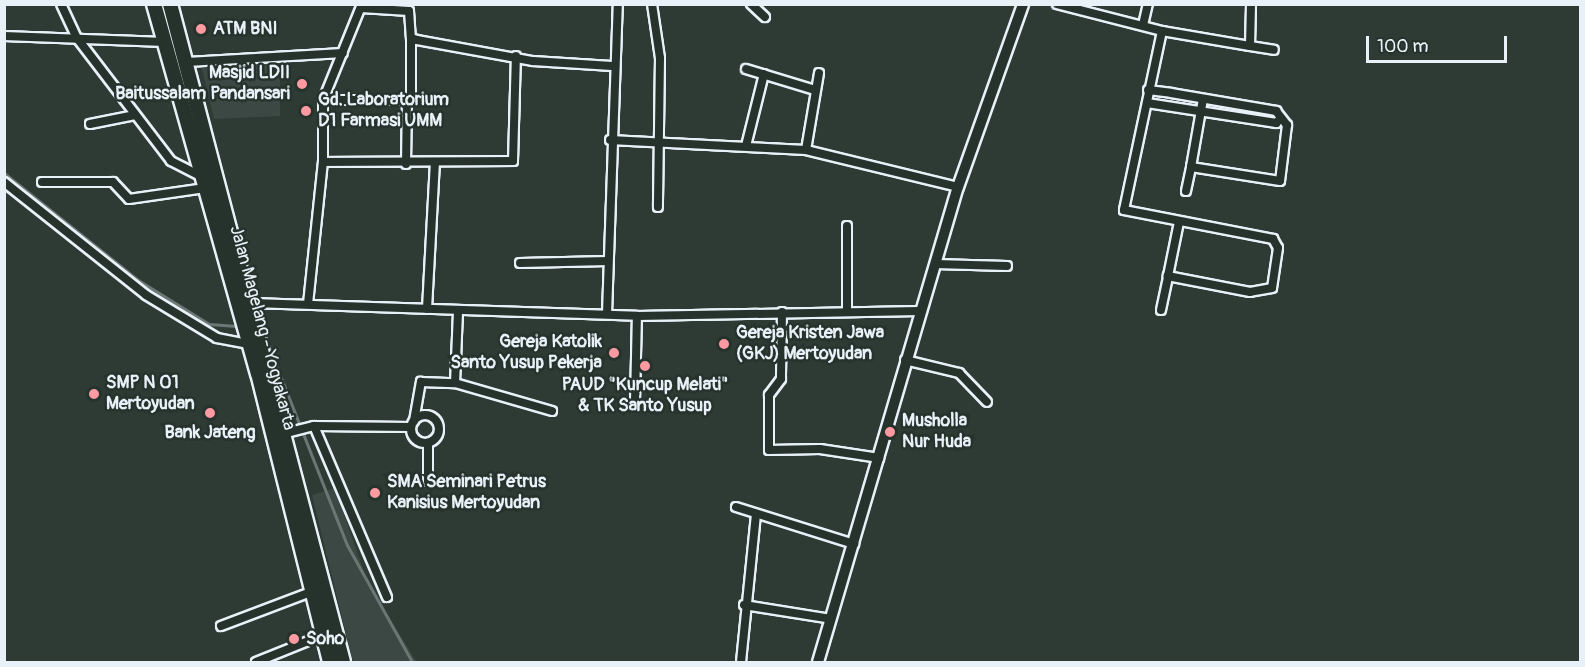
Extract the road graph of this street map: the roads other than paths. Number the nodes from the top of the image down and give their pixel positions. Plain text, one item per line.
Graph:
1 (61, 4) edge
2 (154, 4) edge
3 (170, 4) edge
4 (618, 4) edge
5 (652, 4) edge
6 (751, 4) edge
7 (1023, 4) edge
8 (1057, 4) edge
9 (1148, 4) edge
10 (1251, 4) edge
11 (362, 6) edge
12 (765, 17) dead end
13 (1143, 26) junction
14 (1162, 31) junction
15 (4, 36) edge
16 (77, 38) junction
17 (411, 38) junction
18 (165, 42) junction
19 (1250, 46) junction
20 (1274, 50) dead end
21 (343, 53) junction
22 (516, 56) junction
23 (187, 62) junction
24 (612, 66) junction
25 (746, 69) dead end
26 (819, 73) dead end
27 (764, 74) junction
28 (815, 90) junction
29 (1148, 90) junction
30 (1203, 99) junction
31 (323, 100) junction
32 (407, 101) junction
33 (1147, 103) junction
34 (1200, 112) junction
35 (135, 115) junction
36 (1281, 118) junction
37 (90, 123) dead end
38 (610, 140) junction
39 (658, 146) junction
40 (746, 146) junction
41 (806, 150) junction
42 (323, 162) junction
43 (435, 163) junction
44 (406, 164) junction
45 (1191, 167) junction
46 (4, 182) edge
47 (42, 182) dead end
48 (204, 182) junction
49 (958, 187) junction
50 (1186, 191) dead end
51 (658, 207) dead end
52 (1179, 222) junction
53 (847, 226) dead end
54 (608, 261) junction
55 (520, 262) dead end
56 (935, 264) junction
57 (1007, 266) dead end
58 (1168, 276) junction
59 (308, 304) junction
60 (253, 308) junction
61 (428, 309) junction
62 (847, 309) junction
63 (1161, 310) dead end
64 (920, 311) junction
65 (458, 312) junction
66 (782, 312) junction
67 (607, 314) junction
68 (637, 316) junction
69 (254, 341) junction
70 (904, 360) junction
71 (455, 383) junction
72 (635, 400) dead end
73 (987, 402) dead end
74 (552, 411) dead end
75 (413, 424) junction
76 (310, 427) junction
77 (288, 432) junction
78 (428, 443) junction
79 (879, 458) junction
80 (288, 466) junction
81 (447, 482) dead end
82 (736, 507) dead end
83 (756, 514) junction
84 (854, 544) junction
85 (312, 592) junction
86 (387, 597) dead end
87 (744, 605) junction
88 (831, 619) junction
89 (221, 626) dead end
90 (324, 635) junction
91 (256, 663) edge
92 (330, 663) edge
93 (343, 663) edge
94 (741, 663) edge
95 (818, 663) edge

1 - 16 street
2 - 18 highway, Jalan Magelang - Yogyakarta
3 - 23 highway, Jalan Magelang - Yogyakarta
4 - 24 street
5 - 39 street
6 - 12 street
7 - 49 street
8 - 13 street
9 - 13 street
10 - 19 street
11 - 17 street
11 - 21 street
13 - 14 street
14 - 19 street
14 - 29 street
15 - 16 street
16 - 18 street
16 - 35 street
17 - 22 street
17 - 32 street
18 - 48 highway, Jalan Magelang - Yogyakarta
19 - 20 street
21 - 23 street
21 - 31 street
22 - 24 street
22 - 43 street
23 - 60 highway, Jalan Magelang - Yogyakarta
24 - 38 street
25 - 27 street
26 - 28 street
27 - 28 street
27 - 40 street
28 - 41 street
29 - 30 street
29 - 33 street
30 - 34 street
30 - 36 street
31 - 32 street
31 - 42 street
32 - 44 street
33 - 34 street
33 - 52 street
34 - 36 street
34 - 45 street
35 - 37 street
35 - 48 street
36 - 45 street
38 - 39 street
38 - 54 street
39 - 40 street
39 - 51 street
40 - 41 street
41 - 49 street
42 - 44 street
42 - 59 street
43 - 44 street
43 - 61 street
45 - 50 street
46 - 69 street
47 - 48 street
48 - 69 highway, Jalan Magelang - Yogyakarta
49 - 56 street
52 - 58 street
52 - 58 street
53 - 62 street
54 - 55 street
54 - 67 street
56 - 57 street
56 - 64 street
58 - 63 street
59 - 60 street
59 - 61 street
60 - 69 highway, Jalan Magelang - Yogyakarta
61 - 65 street
62 - 64 street
62 - 66 street
64 - 70 street
65 - 67 street
65 - 71 street
66 - 68 street
66 - 79 street
67 - 68 street
68 - 72 street
69 - 77 highway, Jalan Magelang - Yogyakarta
69 - 80 highway, Jalan Magelang - Yogyakarta
70 - 73 street
70 - 79 street
71 - 74 street
71 - 75 street
75 - 76 street
75 - 78 street
75 - 78 street
76 - 77 street
76 - 86 street
77 - 80 highway, Jalan Magelang - Yogyakarta
78 - 81 street
79 - 84 street
80 - 85 highway, Jalan Magelang - Yogyakarta
80 - 93 highway, Jalan Magelang - Yogyakarta
82 - 83 street
83 - 84 street
83 - 87 street
84 - 88 street
85 - 89 street
85 - 90 highway, Jalan Magelang - Yogyakarta
87 - 88 street
87 - 94 street
88 - 95 street
90 - 91 street
90 - 92 highway, Jalan Magelang - Yogyakarta

